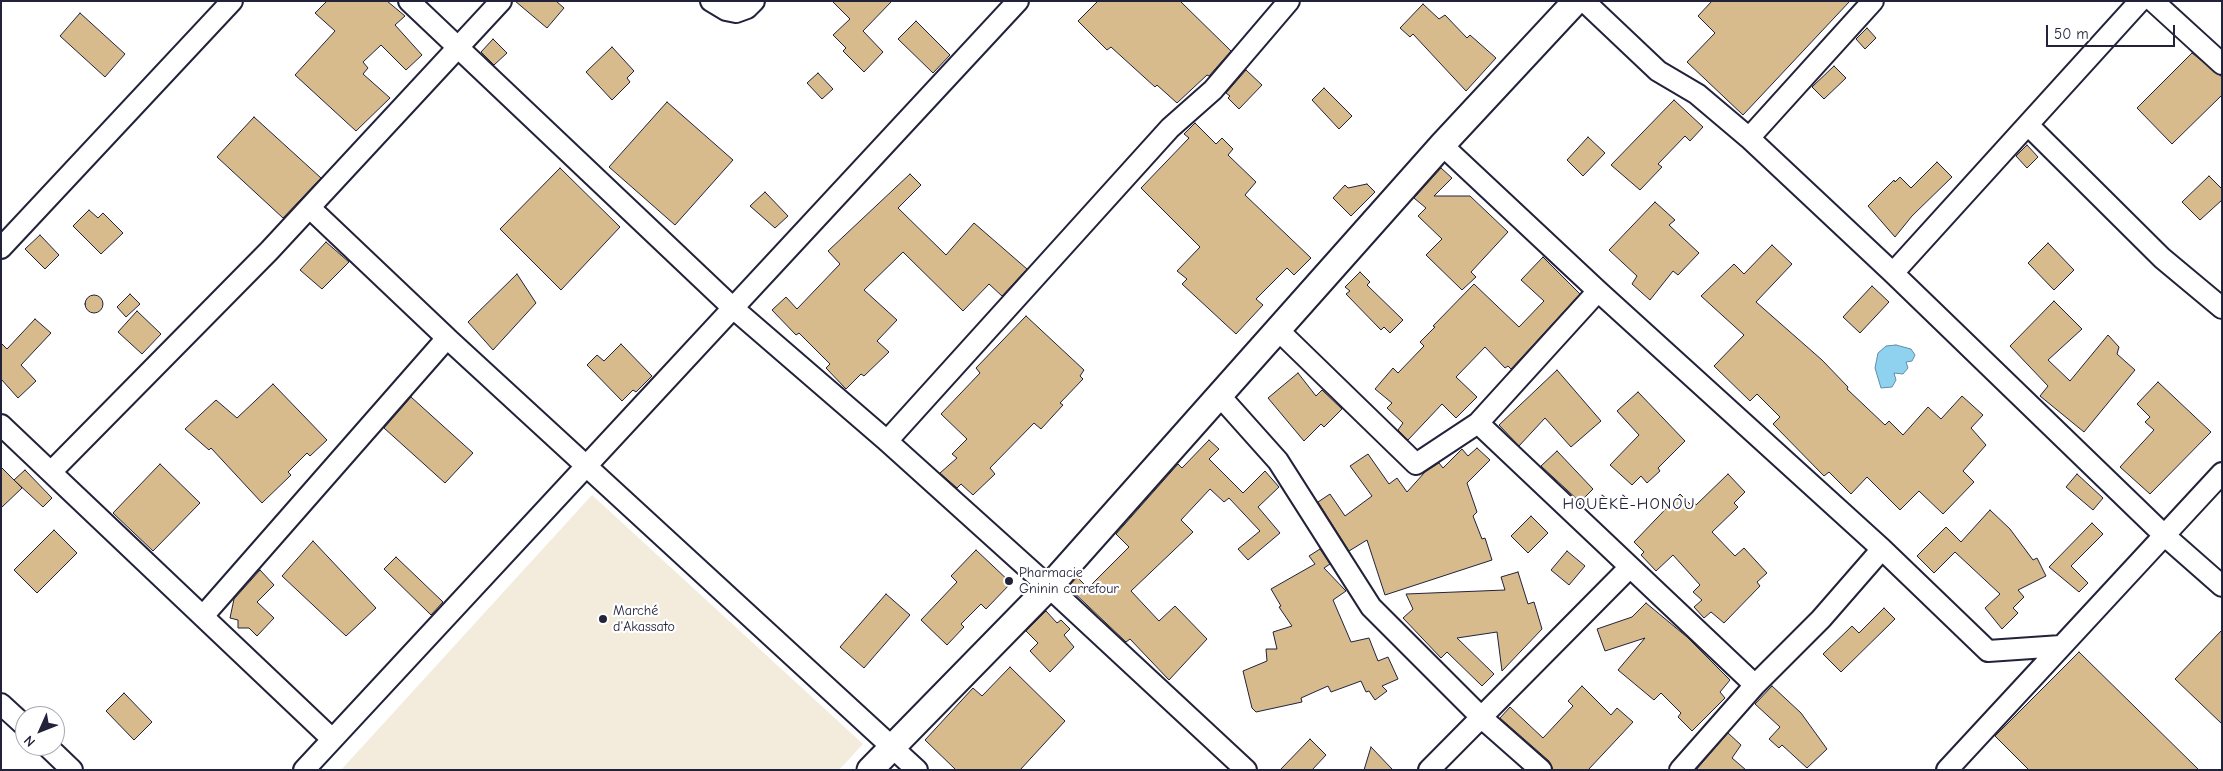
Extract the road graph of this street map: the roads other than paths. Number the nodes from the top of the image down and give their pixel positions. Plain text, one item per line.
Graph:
1 (232, 1) edge
2 (409, 1) edge
3 (501, 1) edge
4 (710, 1) edge
5 (754, 1) edge
6 (1018, 1) edge
7 (1290, 1) edge
8 (1576, 1) edge
9 (1584, 1) edge
10 (1873, 1) edge
11 (2140, 1) edge
12 (2153, 1) edge
13 (459, 48) junction
14 (2222, 64) edge
15 (2029, 126) junction
16 (1749, 138) junction
17 (1442, 145) junction
18 (310, 208) junction
19 (1, 248) edge
20 (1893, 273) junction
21 (1598, 291) junction
22 (733, 308) junction
23 (2222, 308) edge
24 (1278, 330) junction
25 (447, 338) junction
26 (1218, 395) junction
27 (1478, 424) junction
28 (1, 425) edge
29 (887, 441) junction
30 (587, 465) junction
31 (52, 472) junction
32 (2222, 473) edge
33 (2164, 535) junction
34 (1882, 549) junction
35 (1629, 568) junction
36 (1050, 586) junction
37 (2222, 586) edge
38 (204, 615) junction
39 (2061, 646) junction
40 (1755, 685) junction
41 (1, 704) edge
42 (15, 717) edge
43 (1482, 718) junction
44 (332, 739) junction
45 (892, 746) junction
46 (57, 756) edge
47 (72, 770) edge
48 (304, 770) edge
49 (870, 770) edge
50 (917, 770) edge
51 (1246, 770) edge
52 (1429, 770) edge
53 (1541, 770) edge
54 (1680, 770) edge
55 (1947, 770) edge

1 - 19 street
2 - 13 street
3 - 13 street
4 - 5 street
6 - 22 street
7 - 29 street
8 - 17 street
9 - 16 street
10 - 16 street
11 - 15 street
12 - 14 street
13 - 18 street
13 - 22 street
15 - 20 street
15 - 23 street
16 - 20 street
17 - 21 street
17 - 24 street
18 - 25 street
18 - 31 street
20 - 33 street
21 - 27 street
21 - 34 street
22 - 29 street
22 - 30 street
24 - 26 street
24 - 27 street
25 - 30 street
25 - 38 street
26 - 36 street
26 - 43 street
27 - 35 street
28 - 31 street
29 - 36 street
30 - 44 street
30 - 45 street
31 - 38 street
32 - 33 street
33 - 37 street
33 - 39 street
34 - 39 street
34 - 40 street
35 - 40 street
35 - 43 street
36 - 45 street
36 - 51 street
38 - 44 street
39 - 55 street
40 - 54 street
41 - 42 street
43 - 52 street
43 - 53 street
44 - 48 street
45 - 49 street
45 - 50 street
46 - 47 street

